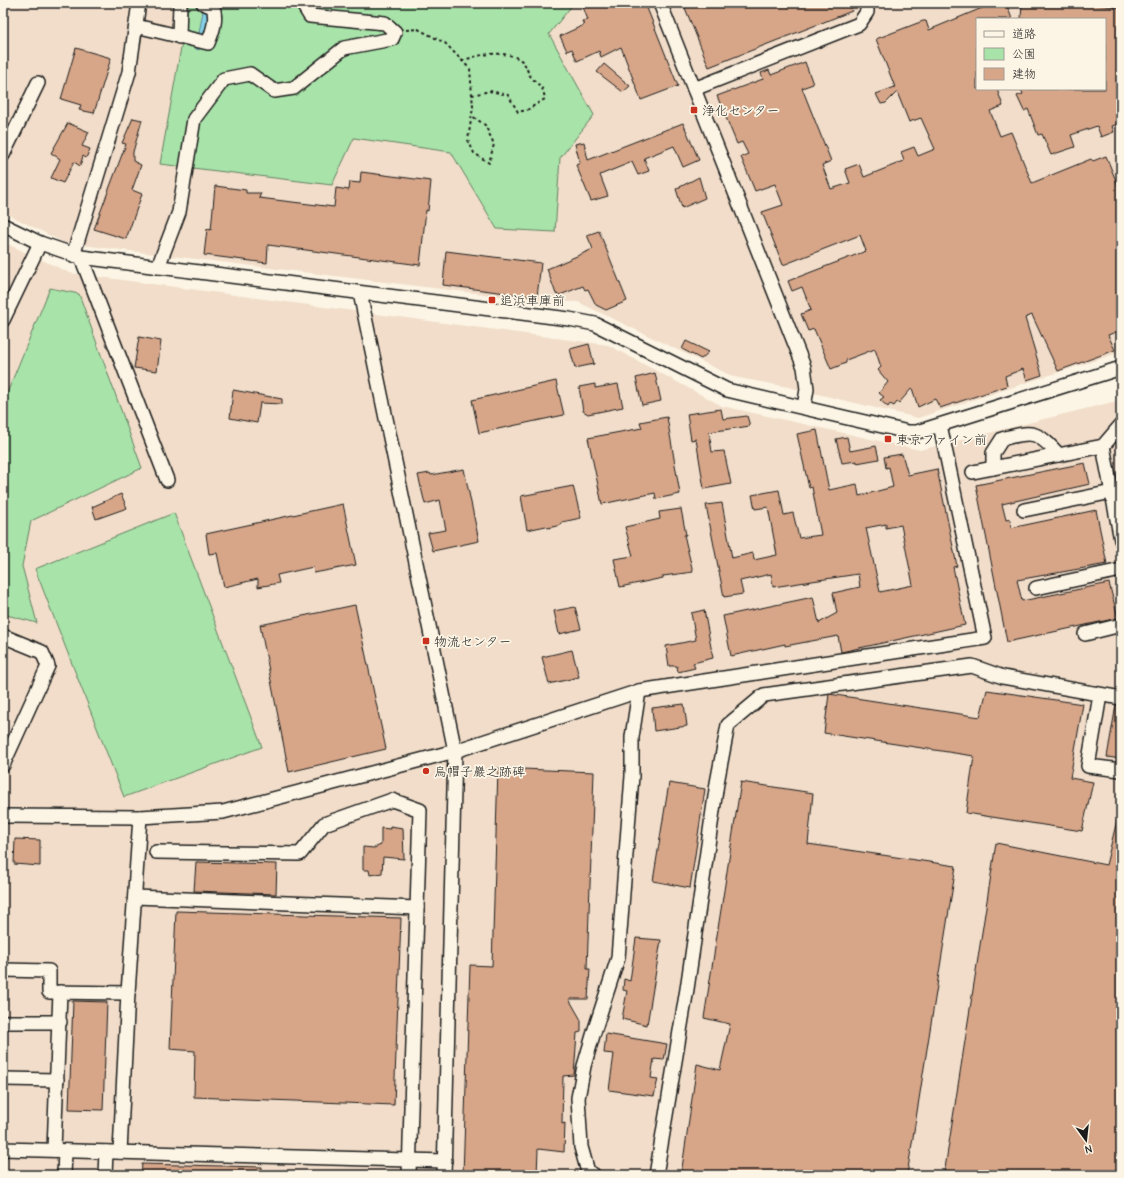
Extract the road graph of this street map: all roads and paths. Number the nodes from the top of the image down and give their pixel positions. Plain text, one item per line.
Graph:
1 (139, 3) edge
2 (180, 3) edge
3 (203, 3) edge
4 (302, 3) edge
5 (660, 3) edge
6 (867, 3) edge
7 (136, 26) junction
8 (395, 32) junction
9 (180, 37) junction
10 (462, 61) junction
11 (38, 83) dead end
12 (694, 89) junction
13 (472, 95) junction
14 (472, 116) junction
15 (3, 155) edge
16 (3, 225) edge
17 (40, 243) junction
18 (77, 256) junction
19 (158, 268) junction
20 (360, 293) junction
21 (3, 320) edge
22 (1121, 368) edge
23 (804, 407) junction
24 (940, 425) junction
25 (1121, 425) edge
26 (1103, 446) junction
27 (1059, 455) junction
28 (992, 468) junction
29 (973, 472) dead end
30 (167, 480) dead end
31 (1116, 499) edge
32 (1024, 510) dead end
33 (1121, 540) edge
34 (1121, 570) edge
35 (1036, 588) dead end
36 (1121, 626) edge
37 (1085, 634) dead end
38 (3, 636) edge
39 (640, 691) junction
40 (1100, 695) junction
41 (1121, 698) edge
42 (455, 750) junction
43 (3, 765) edge
44 (1121, 770) edge
45 (3, 816) edge
46 (140, 817) junction
47 (156, 852) dead end
48 (135, 897) junction
49 (417, 908) junction
50 (3, 970) edge
51 (60, 992) junction
52 (128, 993) junction
53 (3, 1022) edge
54 (60, 1022) junction
55 (3, 1079) edge
56 (57, 1080) junction
57 (3, 1149) edge
58 (60, 1151) junction
59 (106, 1152) junction
60 (120, 1152) junction
61 (409, 1160) junction
62 (445, 1161) junction
63 (64, 1175) edge
64 (105, 1175) edge
65 (408, 1175) edge
66 (444, 1175) edge
67 (594, 1175) edge
68 (656, 1175) edge

1 - 7 street
2 - 9 street
3 - 9 street
4 - 8 street
5 - 12 street
6 - 12 street
7 - 9 street
7 - 18 street
8 - 10 path
8 - 19 street
10 - 13 path
10 - 13 path
11 - 15 street
12 - 23 street
13 - 14 path
14 - 14 path
16 - 17 street
17 - 18 street
17 - 21 street
18 - 19 street
18 - 30 street
19 - 20 street
20 - 23 street
20 - 42 street
22 - 24 street
23 - 24 street
24 - 39 street
25 - 26 street
26 - 27 street
26 - 31 street
27 - 28 street
27 - 28 street
28 - 29 street
31 - 32 street
31 - 33 street
34 - 35 street
36 - 37 street
38 - 43 street
39 - 42 street
39 - 67 street
40 - 41 street
40 - 44 street
40 - 68 street
42 - 46 street
42 - 62 street
45 - 46 street
46 - 48 street
47 - 49 street
48 - 49 street
48 - 52 street
49 - 61 street
50 - 51 street
51 - 52 street
51 - 54 street
52 - 60 street
53 - 54 street
54 - 56 street
55 - 56 street
56 - 58 street
57 - 58 street
58 - 59 street
58 - 63 street
59 - 60 street
59 - 64 street
60 - 61 street
61 - 62 street
61 - 65 street
62 - 66 street

